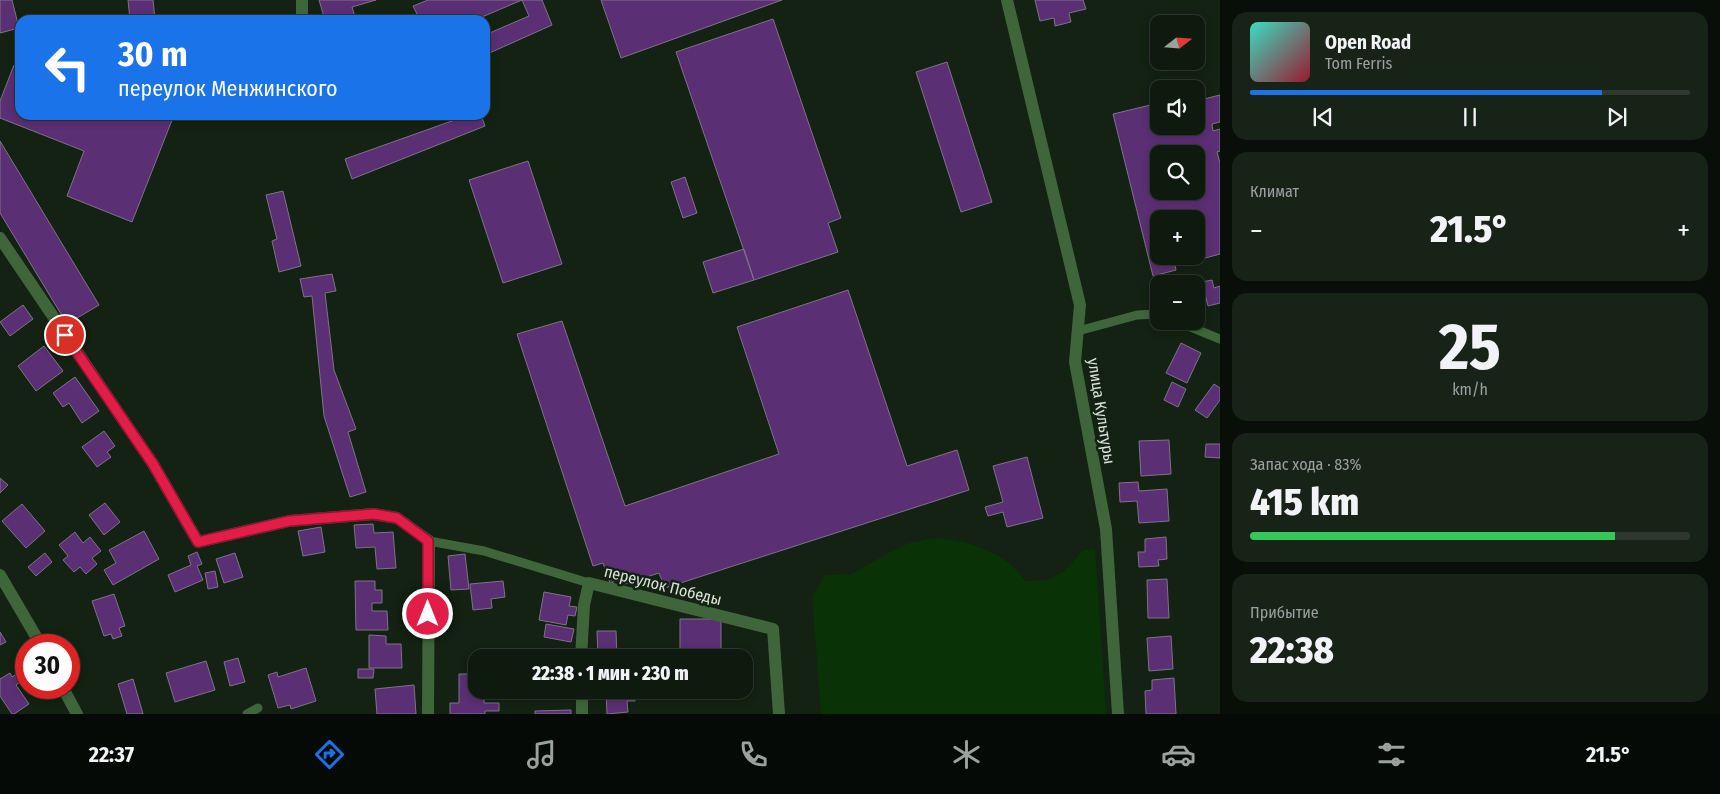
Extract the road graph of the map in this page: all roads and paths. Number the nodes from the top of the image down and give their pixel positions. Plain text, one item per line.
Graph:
1 (302, 0) edge
2 (1007, 0) edge
3 (302, 15) edge
4 (0, 238) edge
5 (1150, 314) edge
6 (1199, 330) edge
7 (1078, 332) junction
8 (1220, 338) edge
9 (428, 541) junction
10 (0, 575) edge
11 (588, 583) junction
12 (35, 634) edge
13 (582, 649) edge
14 (69, 699) edge
15 (582, 699) edge
16 (258, 708) dead end
17 (77, 714) edge
18 (247, 714) edge
19 (428, 714) edge
20 (582, 714) edge
21 (779, 714) edge
22 (1118, 714) edge

1 - 3 street
2 - 7 street, улица Культуры
4 - 9 street
5 - 7 lane
6 - 8 lane
7 - 22 street, улица Культуры
9 - 11 lane
9 - 19 street
10 - 12 street
11 - 13 street, переулок Победы
11 - 21 street, переулок Победы
14 - 17 street
15 - 20 street
16 - 18 lane

